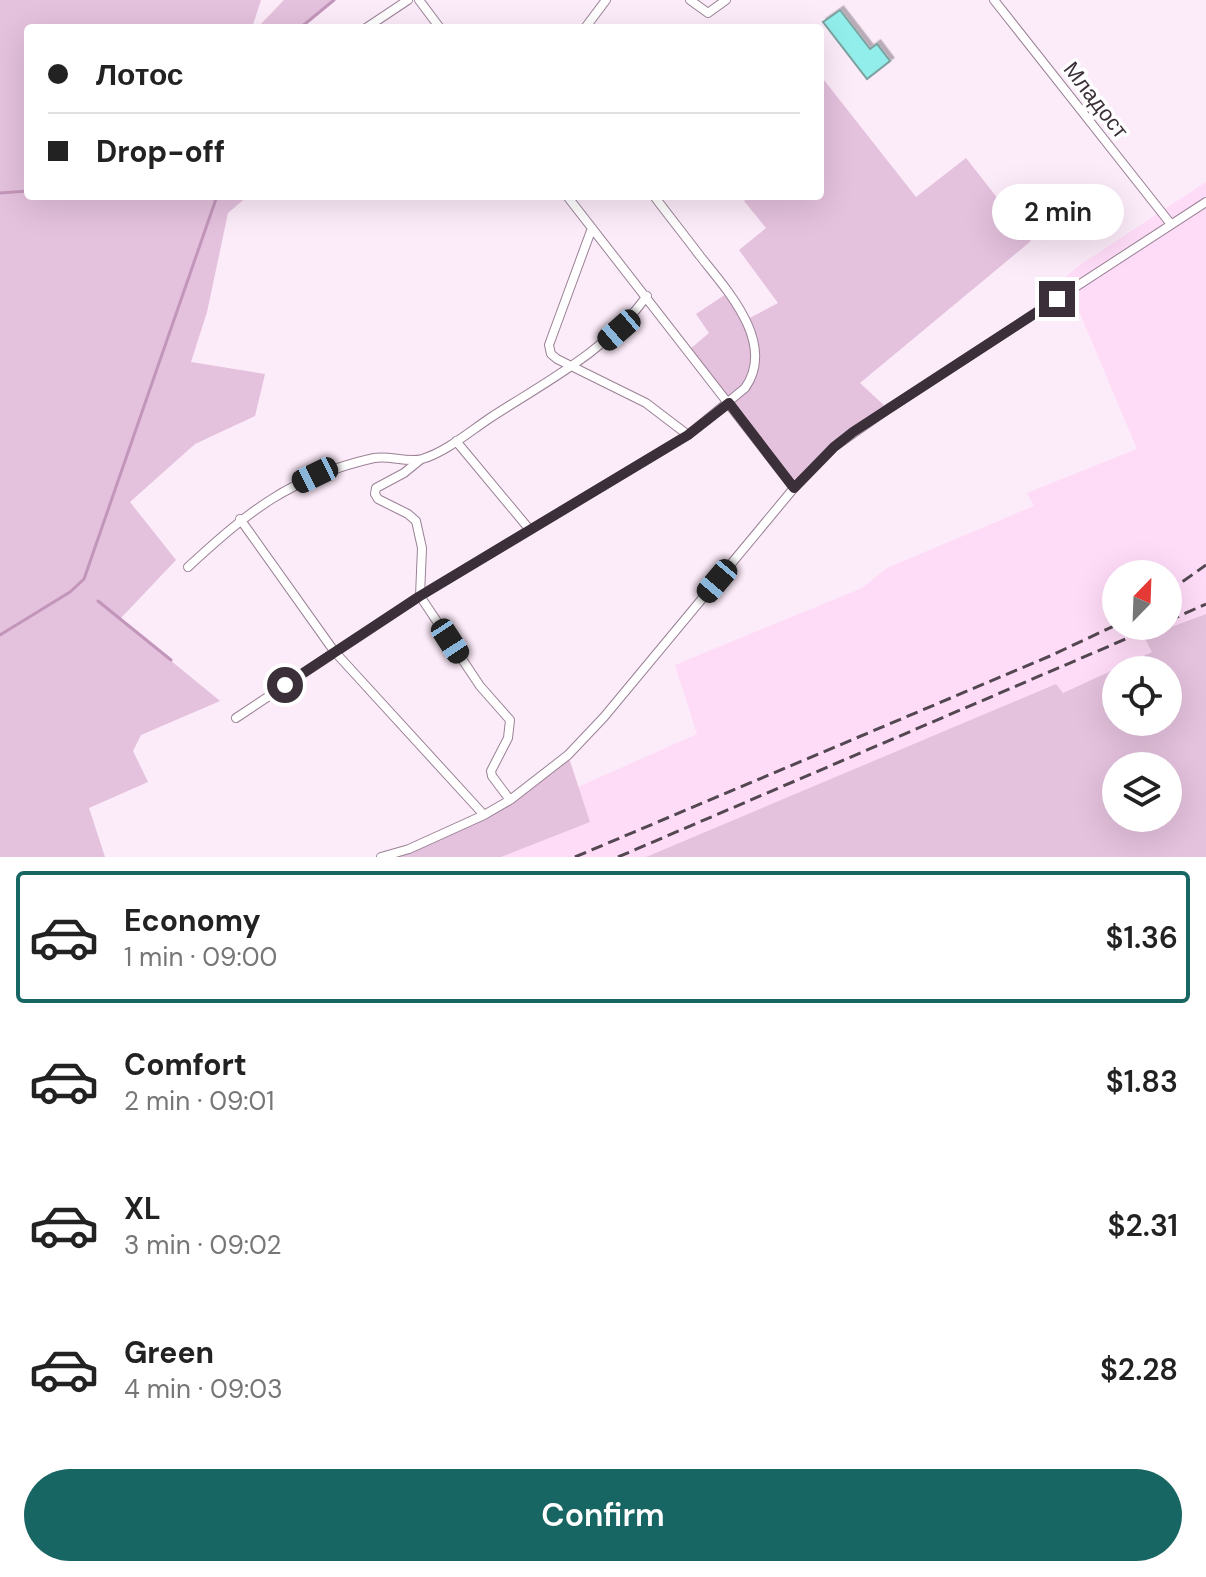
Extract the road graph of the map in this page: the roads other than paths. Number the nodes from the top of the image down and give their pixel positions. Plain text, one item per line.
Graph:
1 (408, 0) edge
2 (419, 0) edge
3 (606, 0) edge
4 (690, 0) edge
5 (726, 0) edge
6 (994, 0) edge
7 (372, 24) edge
8 (437, 24) edge
9 (588, 24) edge
10 (570, 200) edge
11 (657, 200) edge
12 (1206, 202) edge
13 (1170, 223) junction
14 (592, 228) junction
15 (647, 296) junction
16 (569, 367) junction
17 (729, 403) junction
18 (688, 435) junction
19 (456, 441) junction
20 (420, 460) junction
21 (794, 488) junction
22 (240, 519) junction
23 (530, 530) junction
24 (188, 567) dead end
25 (420, 596) junction
26 (334, 651) junction
27 (236, 718) dead end
28 (510, 800) junction
29 (484, 815) junction
30 (381, 857) edge

1 - 7 street
2 - 8 street
3 - 9 street
4 - 5 street
6 - 13 street, Младост
10 - 14 street
11 - 17 street
12 - 13 street
13 - 21 street
14 - 15 street
14 - 16 street
15 - 16 street
15 - 17 street
16 - 18 street
16 - 19 street
17 - 18 street
17 - 21 street
18 - 23 street
19 - 20 street
19 - 23 street
20 - 22 street
20 - 25 street
21 - 28 street
22 - 24 street
22 - 26 street
23 - 25 street
25 - 26 street
25 - 28 street
26 - 27 street
26 - 29 street
28 - 29 street
29 - 30 street

